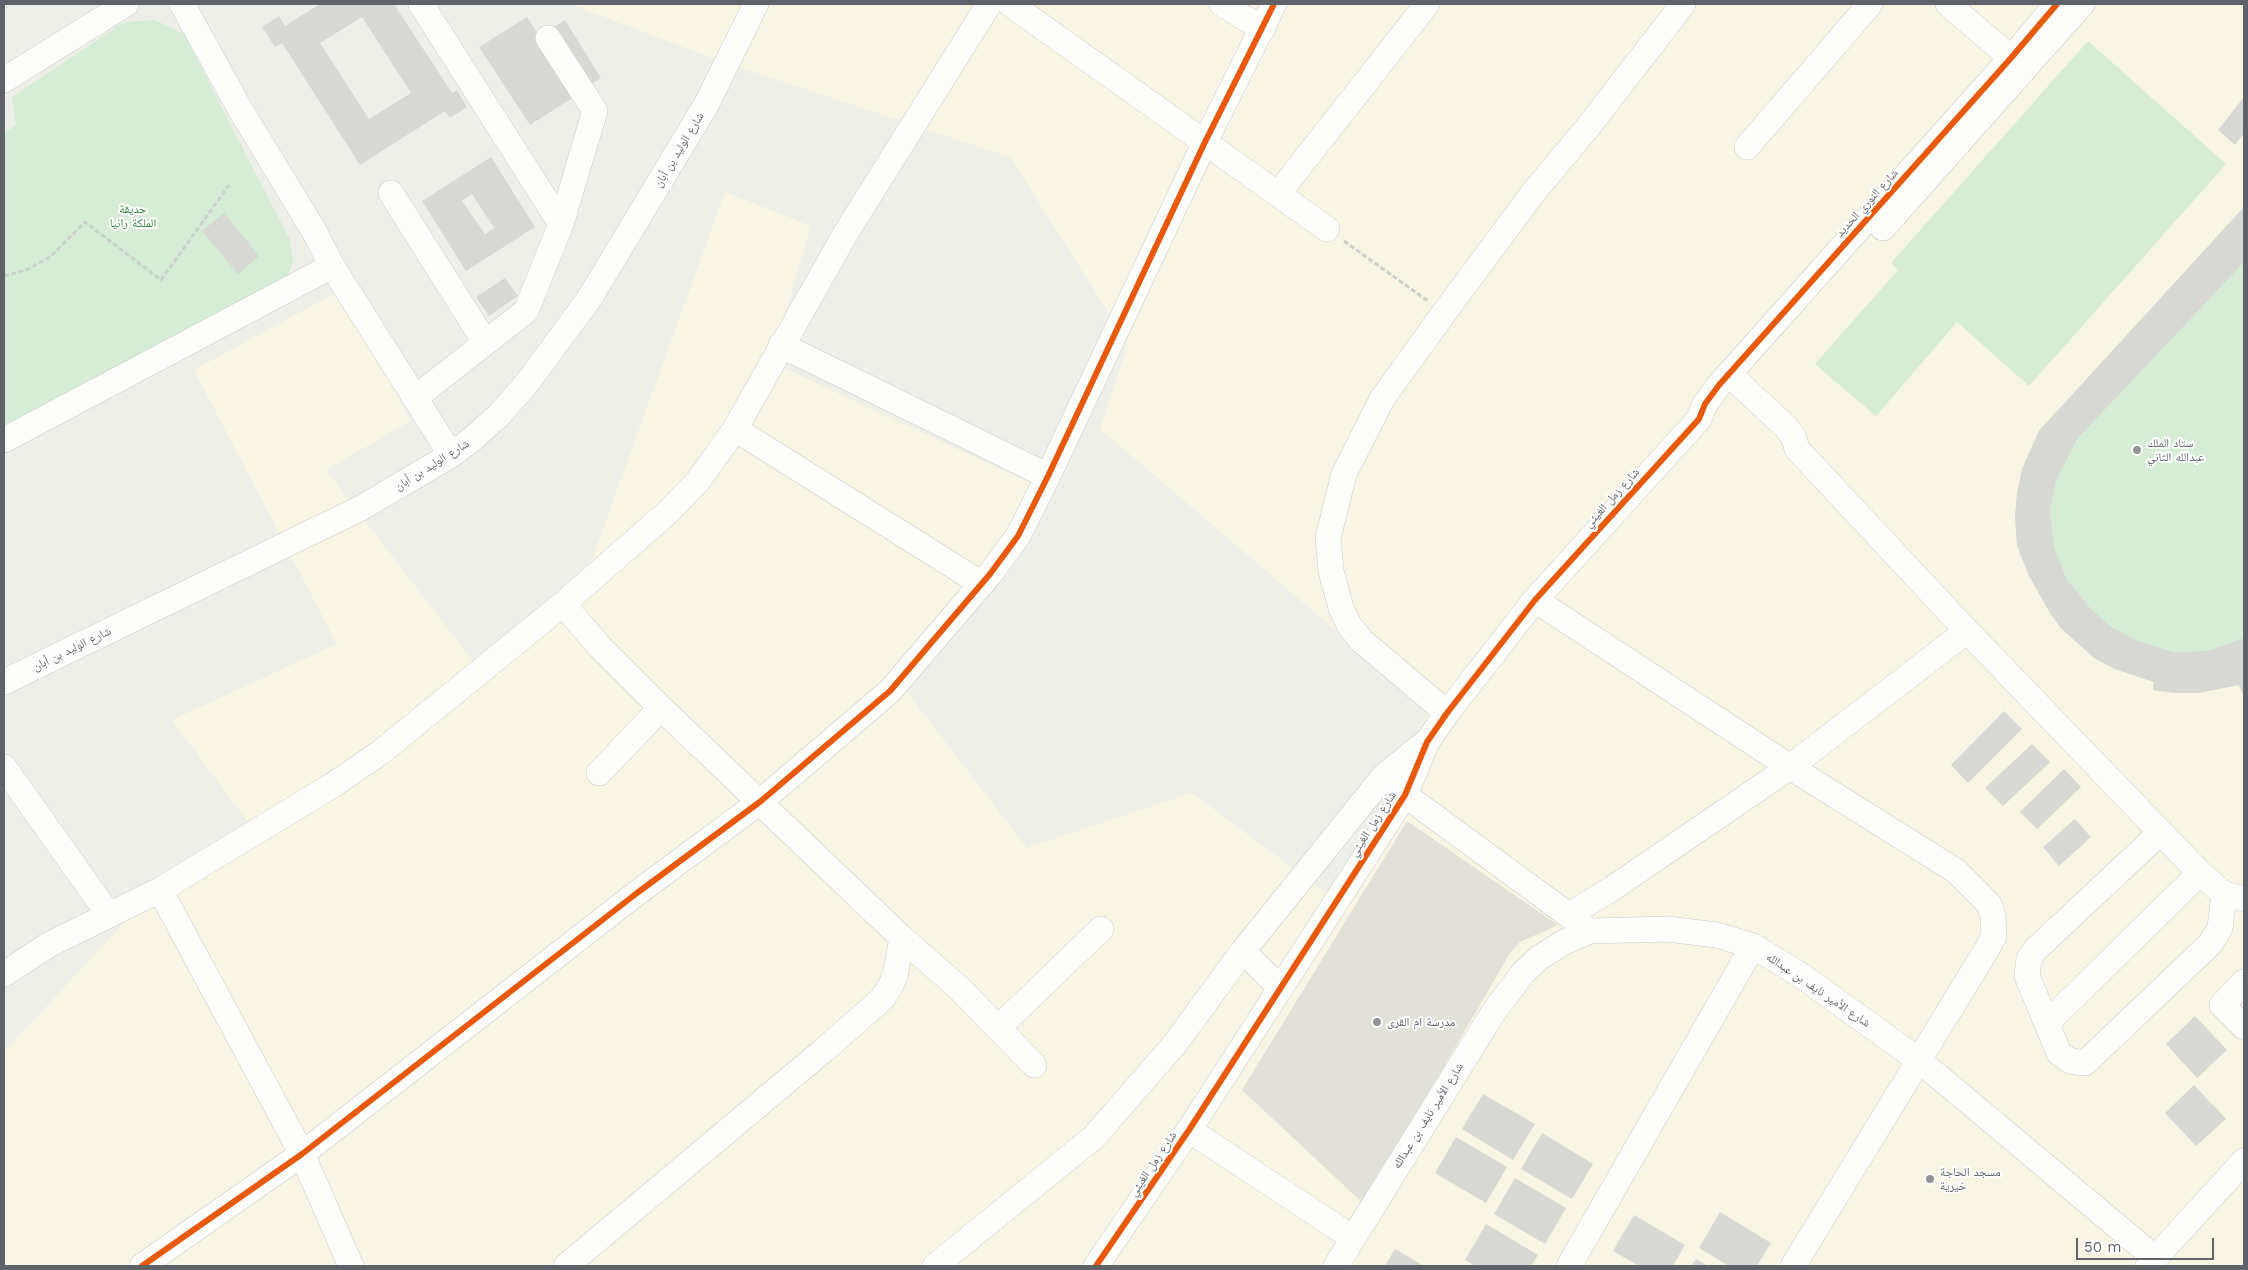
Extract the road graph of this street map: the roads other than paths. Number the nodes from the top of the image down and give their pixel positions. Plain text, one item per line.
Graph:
1 (126, 4) edge
2 (182, 4) edge
3 (421, 4) edge
4 (756, 4) edge
5 (989, 4) edge
6 (1010, 4) edge
7 (1222, 4) edge
8 (1274, 4) edge
9 (1427, 4) edge
10 (1683, 4) edge
11 (1870, 4) edge
12 (1948, 4) edge
13 (2057, 4) edge
14 (2082, 4) edge
15 (1263, 30) junction
16 (548, 38) dead end
17 (2011, 58) junction
18 (4, 80) edge
19 (1205, 142) junction
20 (1746, 147) dead end
21 (391, 193) dead end
22 (1278, 194) junction
23 (561, 224) junction
24 (1327, 229) road end
25 (332, 266) junction
26 (485, 342) junction
27 (781, 345) junction
28 (1730, 385) junction
29 (415, 398) junction
30 (1699, 419) joint
31 (735, 429) junction
32 (4, 440) edge
33 (451, 456) junction
34 (1048, 476) junction
35 (982, 584) junction
36 (1535, 600) junction
37 (563, 604) junction
38 (1967, 631) junction
39 (4, 682) edge
40 (661, 708) junction
41 (1447, 713) junction
42 (1427, 742) junction
43 (4, 767) edge
44 (1790, 767) junction
45 (599, 773) dead end
46 (1384, 776) junction
47 (1405, 795) junction
48 (760, 801) junction
49 (2161, 832) junction
50 (2200, 873) junction
51 (160, 890) junction
52 (2239, 898) edge
53 (109, 915) junction
54 (1569, 915) junction
55 (1101, 929) dead end
56 (1590, 930) junction
57 (902, 938) junction
58 (1753, 946) junction
59 (1243, 951) junction
60 (4, 974) edge
61 (2244, 982) edge
62 (1280, 988) junction
63 (2047, 1023) junction
64 (2244, 1027) edge
65 (998, 1028) junction
66 (1920, 1061) junction
67 (1034, 1065) dead end
68 (1189, 1130) junction
69 (302, 1154) junction
70 (2244, 1161) edge
71 (1353, 1238) junction
72 (343, 1262) edge
73 (2151, 1262) edge
74 (142, 1266) edge
75 (566, 1266) edge
76 (935, 1266) edge
77 (1096, 1266) edge
78 (1336, 1266) edge
79 (1569, 1266) edge
80 (1794, 1266) edge

1 - 18 street
2 - 25 street
3 - 23 street
4 - 33 street, شارع الوليد بن أبان
5 - 27 street
6 - 19 street
7 - 15 street
8 - 15 street
9 - 22 street
10 - 41 street
11 - 20 street
12 - 17 street
13 - 17 street, شارع النوري الحديد
14 - 28 street, شارع النوري الحديد
15 - 19 street
16 - 23 street
17 - 28 street, شارع النوري الحديد
19 - 22 street
19 - 34 street
21 - 26 street
22 - 24 street
23 - 26 street
25 - 29 street
25 - 32 street
26 - 29 street
27 - 31 street
27 - 34 street
28 - 30 street, شارع النوري الحديد
28 - 38 street
29 - 33 street
30 - 36 street, شارع زمل الغيثي
31 - 35 street
31 - 37 street
33 - 39 street, شارع الوليد بن أبان
34 - 35 street
35 - 48 street
36 - 41 street, شارع زمل الغيثي
36 - 44 street
37 - 40 street
37 - 51 street
38 - 44 street
38 - 49 street
40 - 45 street
40 - 48 street
41 - 42 street, شارع زمل الغيثي
42 - 46 street
42 - 47 street, شارع زمل الغيثي
43 - 53 street
44 - 54 street
44 - 66 street
46 - 47 street
46 - 59 street
47 - 54 street
47 - 62 street, شارع زمل الغيثي
48 - 57 street
48 - 69 street
49 - 50 street
49 - 63 street
50 - 52 street
50 - 63 street
51 - 53 street
51 - 69 street
52 - 63 street
53 - 60 street
54 - 56 street
55 - 65 street
56 - 58 street, شارع الأمير نايف بن عبدالله
56 - 71 street, شارع الأمير نايف بن عبدالله
57 - 65 street
57 - 75 street
58 - 66 street, شارع الأمير نايف بن عبدالله
58 - 79 street
59 - 62 street
59 - 76 street
61 - 64 street
62 - 68 street, شارع زمل الغيثي
65 - 67 street
66 - 73 street, شارع الأمير نايف بن عبدالله
66 - 80 street
68 - 71 street
68 - 77 street, شارع زمل الغيثي
69 - 72 street
69 - 74 street
70 - 73 street
71 - 78 street, شارع الأمير نايف بن عبدالله

